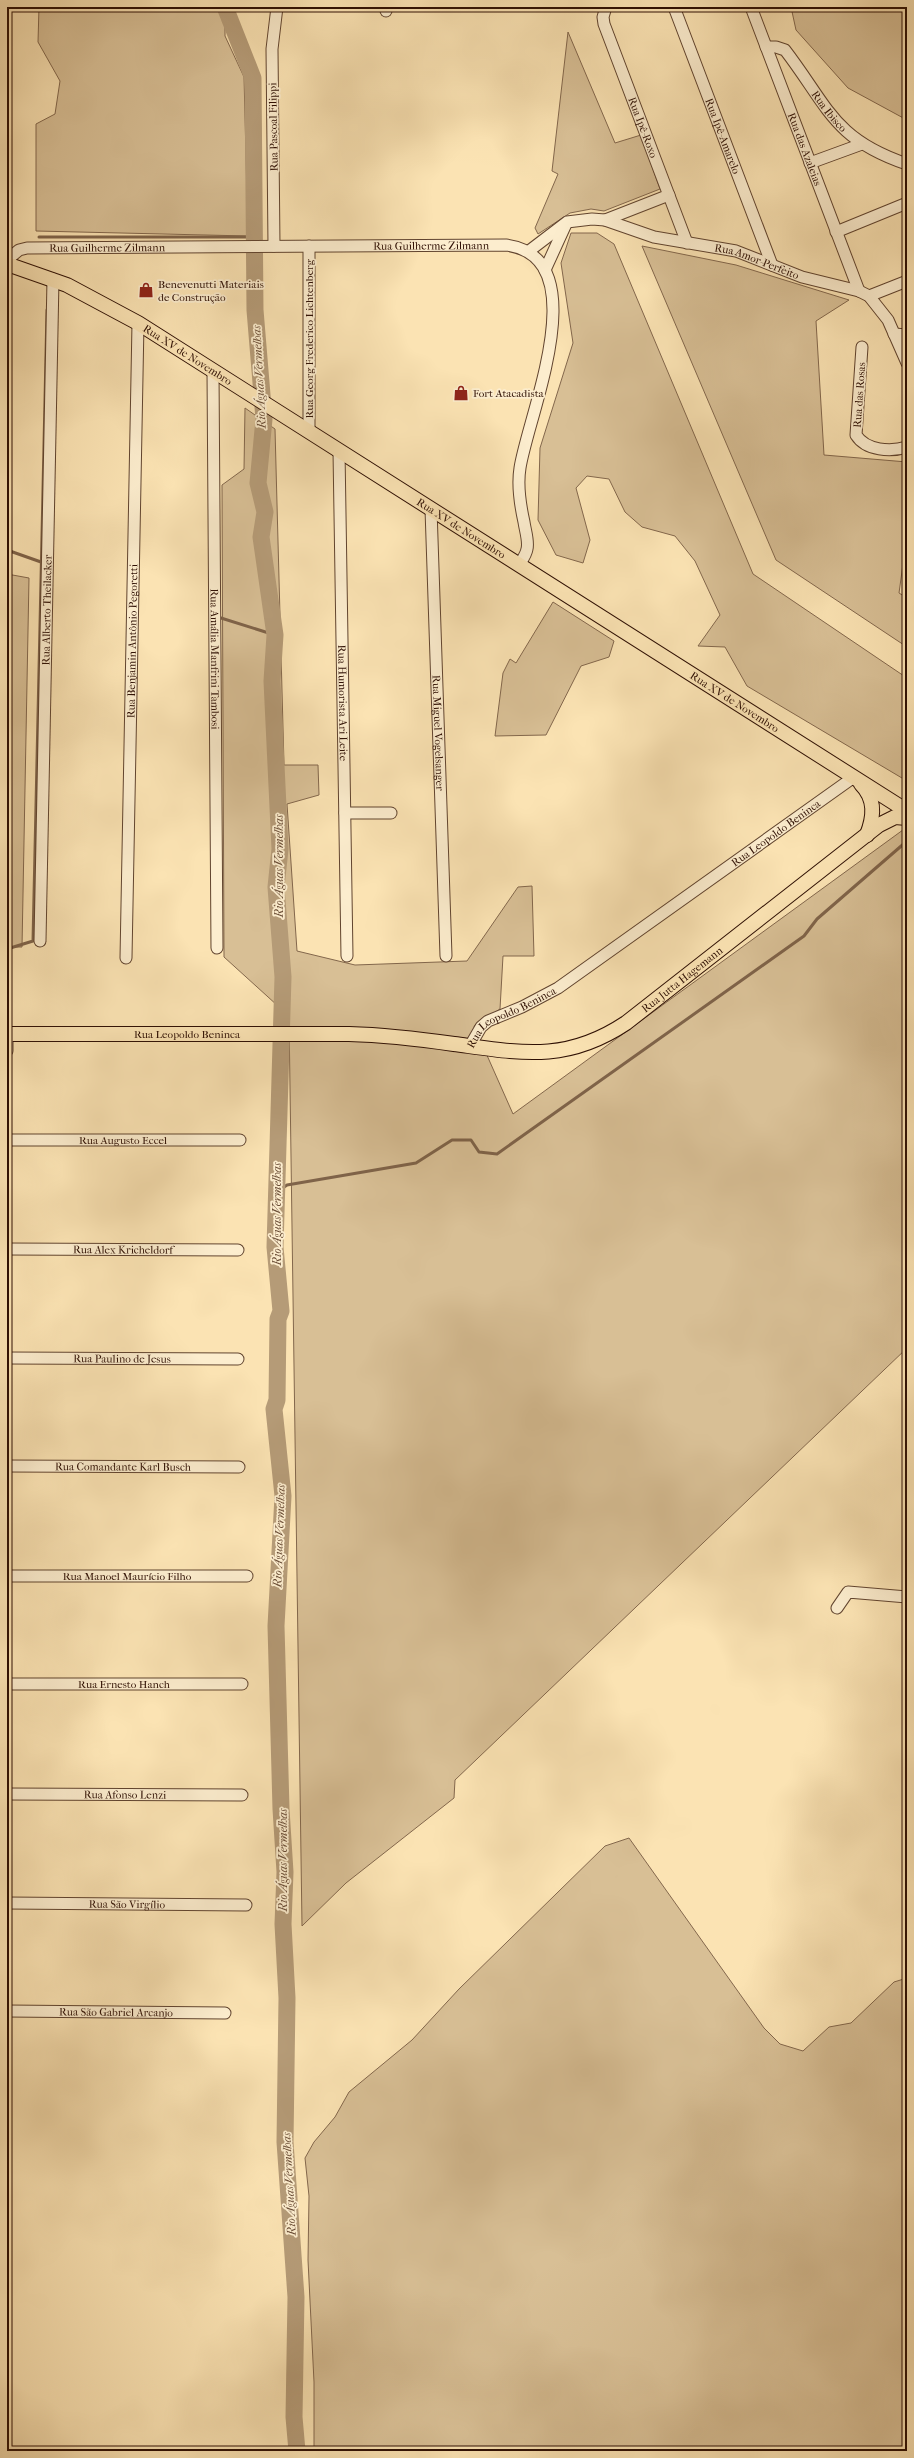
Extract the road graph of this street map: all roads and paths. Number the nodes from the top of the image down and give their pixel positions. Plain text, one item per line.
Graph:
1 (277, 7) edge
2 (674, 7) edge
3 (751, 7) edge
4 (604, 9) edge
5 (766, 47) junction
6 (862, 144) junction
7 (810, 163) junction
8 (907, 164) edge
9 (669, 195) junction
10 (907, 203) edge
11 (605, 220) junction
12 (568, 222) junction
13 (836, 232) junction
14 (687, 244) junction
15 (274, 246) junction
16 (309, 246) junction
17 (529, 250) junction
18 (7, 260) edge
19 (7, 264) edge
20 (772, 265) junction
21 (545, 270) junction
22 (53, 279) junction
23 (907, 281) edge
24 (864, 293) junction
25 (138, 323) junction
26 (894, 334) junction
27 (907, 335) edge
28 (862, 347) dead end
29 (907, 363) edge
30 (213, 371) junction
31 (309, 432) junction
32 (907, 447) edge
33 (339, 451) junction
34 (430, 510) junction
35 (519, 566) junction
36 (854, 777) junction
37 (907, 811) edge
38 (345, 813) junction
39 (391, 813) dead end
40 (907, 818) edge
41 (867, 835) junction
42 (40, 941) dead end
43 (217, 948) dead end
44 (347, 956) dead end
45 (446, 956) dead end
46 (126, 958) dead end
47 (7, 1034) edge
48 (470, 1046) junction
49 (7, 1051) edge
50 (7, 1140) edge
51 (240, 1140) dead end
52 (7, 1249) edge
53 (238, 1250) dead end
54 (7, 1358) edge
55 (238, 1359) dead end
56 (7, 1466) edge
57 (239, 1467) dead end
58 (7, 1576) edge
59 (247, 1576) dead end
60 (907, 1597) edge
61 (837, 1608) dead end
62 (7, 1684) edge
63 (242, 1684) dead end
64 (7, 1794) edge
65 (242, 1795) dead end
66 (7, 1903) edge
67 (246, 1905) dead end
68 (7, 2011) edge
69 (225, 2013) dead end

1 - 15 street, Rua Pascoal Filippi
2 - 20 street, Rua Ipê-Amarelo
3 - 5 street, Rua das Azaleias
4 - 9 street, Rua Ipê-Roxo
5 - 6 street, Rua Ibisco
5 - 7 street, Rua das Azaleias
6 - 7 street
6 - 8 street, Rua Ibisco
7 - 13 street, Rua das Azaleias
9 - 11 street
9 - 14 street, Rua Ipê-Roxo
10 - 13 street
11 - 12 street, Rua Amor-Perfeito
11 - 14 street, Rua Amor-Perfeito
12 - 17 street, Rua Amor-Perfeito
12 - 21 street
13 - 24 street, Rua das Azaleias
14 - 20 street, Rua Amor-Perfeito
15 - 16 street, Rua Guilherme Zilmann
15 - 18 street, Rua Guilherme Zilmann
16 - 17 street, Rua Guilherme Zilmann
16 - 31 street, Rua Georg Frederico Lichtenberg
17 - 21 street
19 - 22 main road, Rua XV de Novembro
20 - 24 street, Rua Amor-Perfeito
21 - 35 street
22 - 25 main road, Rua XV de Novembro
22 - 42 street, Rua Alberto Theilacker
23 - 24 street
24 - 26 street
25 - 30 main road, Rua XV de Novembro
25 - 46 street, Rua Benjamin Antônio Pegoretti
26 - 27 street
26 - 29 street
28 - 32 street, Rua das Rosas
30 - 31 main road, Rua XV de Novembro
30 - 43 street, Rua Amália Manfrini Tambosi
31 - 33 main road, Rua XV de Novembro
33 - 34 main road, Rua XV de Novembro
33 - 38 street, Rua Humorista Ari Leite
34 - 35 main road, Rua XV de Novembro
34 - 45 street, Rua Miguel Vogelsanger
35 - 36 main road, Rua XV de Novembro
36 - 37 main road, Rua XV de Novembro
36 - 41 main road
36 - 48 street, Rua Leopoldo Beninca
38 - 39 street
38 - 44 street, Rua Humorista Ari Leite
40 - 41 main road, Rua Jutta Hagemann
41 - 48 main road, Rua Jutta Hagemann
47 - 48 main road, Rua Leopoldo Beninca
47 - 49 street
50 - 51 street, Rua Augusto Eccel
52 - 53 street, Rua Alex Kricheldorf
54 - 55 street, Rua Paulino de Jesus
56 - 57 street, Rua Comandante Karl Busch
58 - 59 street, Rua Manoel Maurício Filho
60 - 61 street
62 - 63 street, Rua Ernesto Hanch
64 - 65 street, Rua Afonso Lenzi
66 - 67 street, Rua São Virgílio
68 - 69 street, Rua São Gabriel Arcanjo

